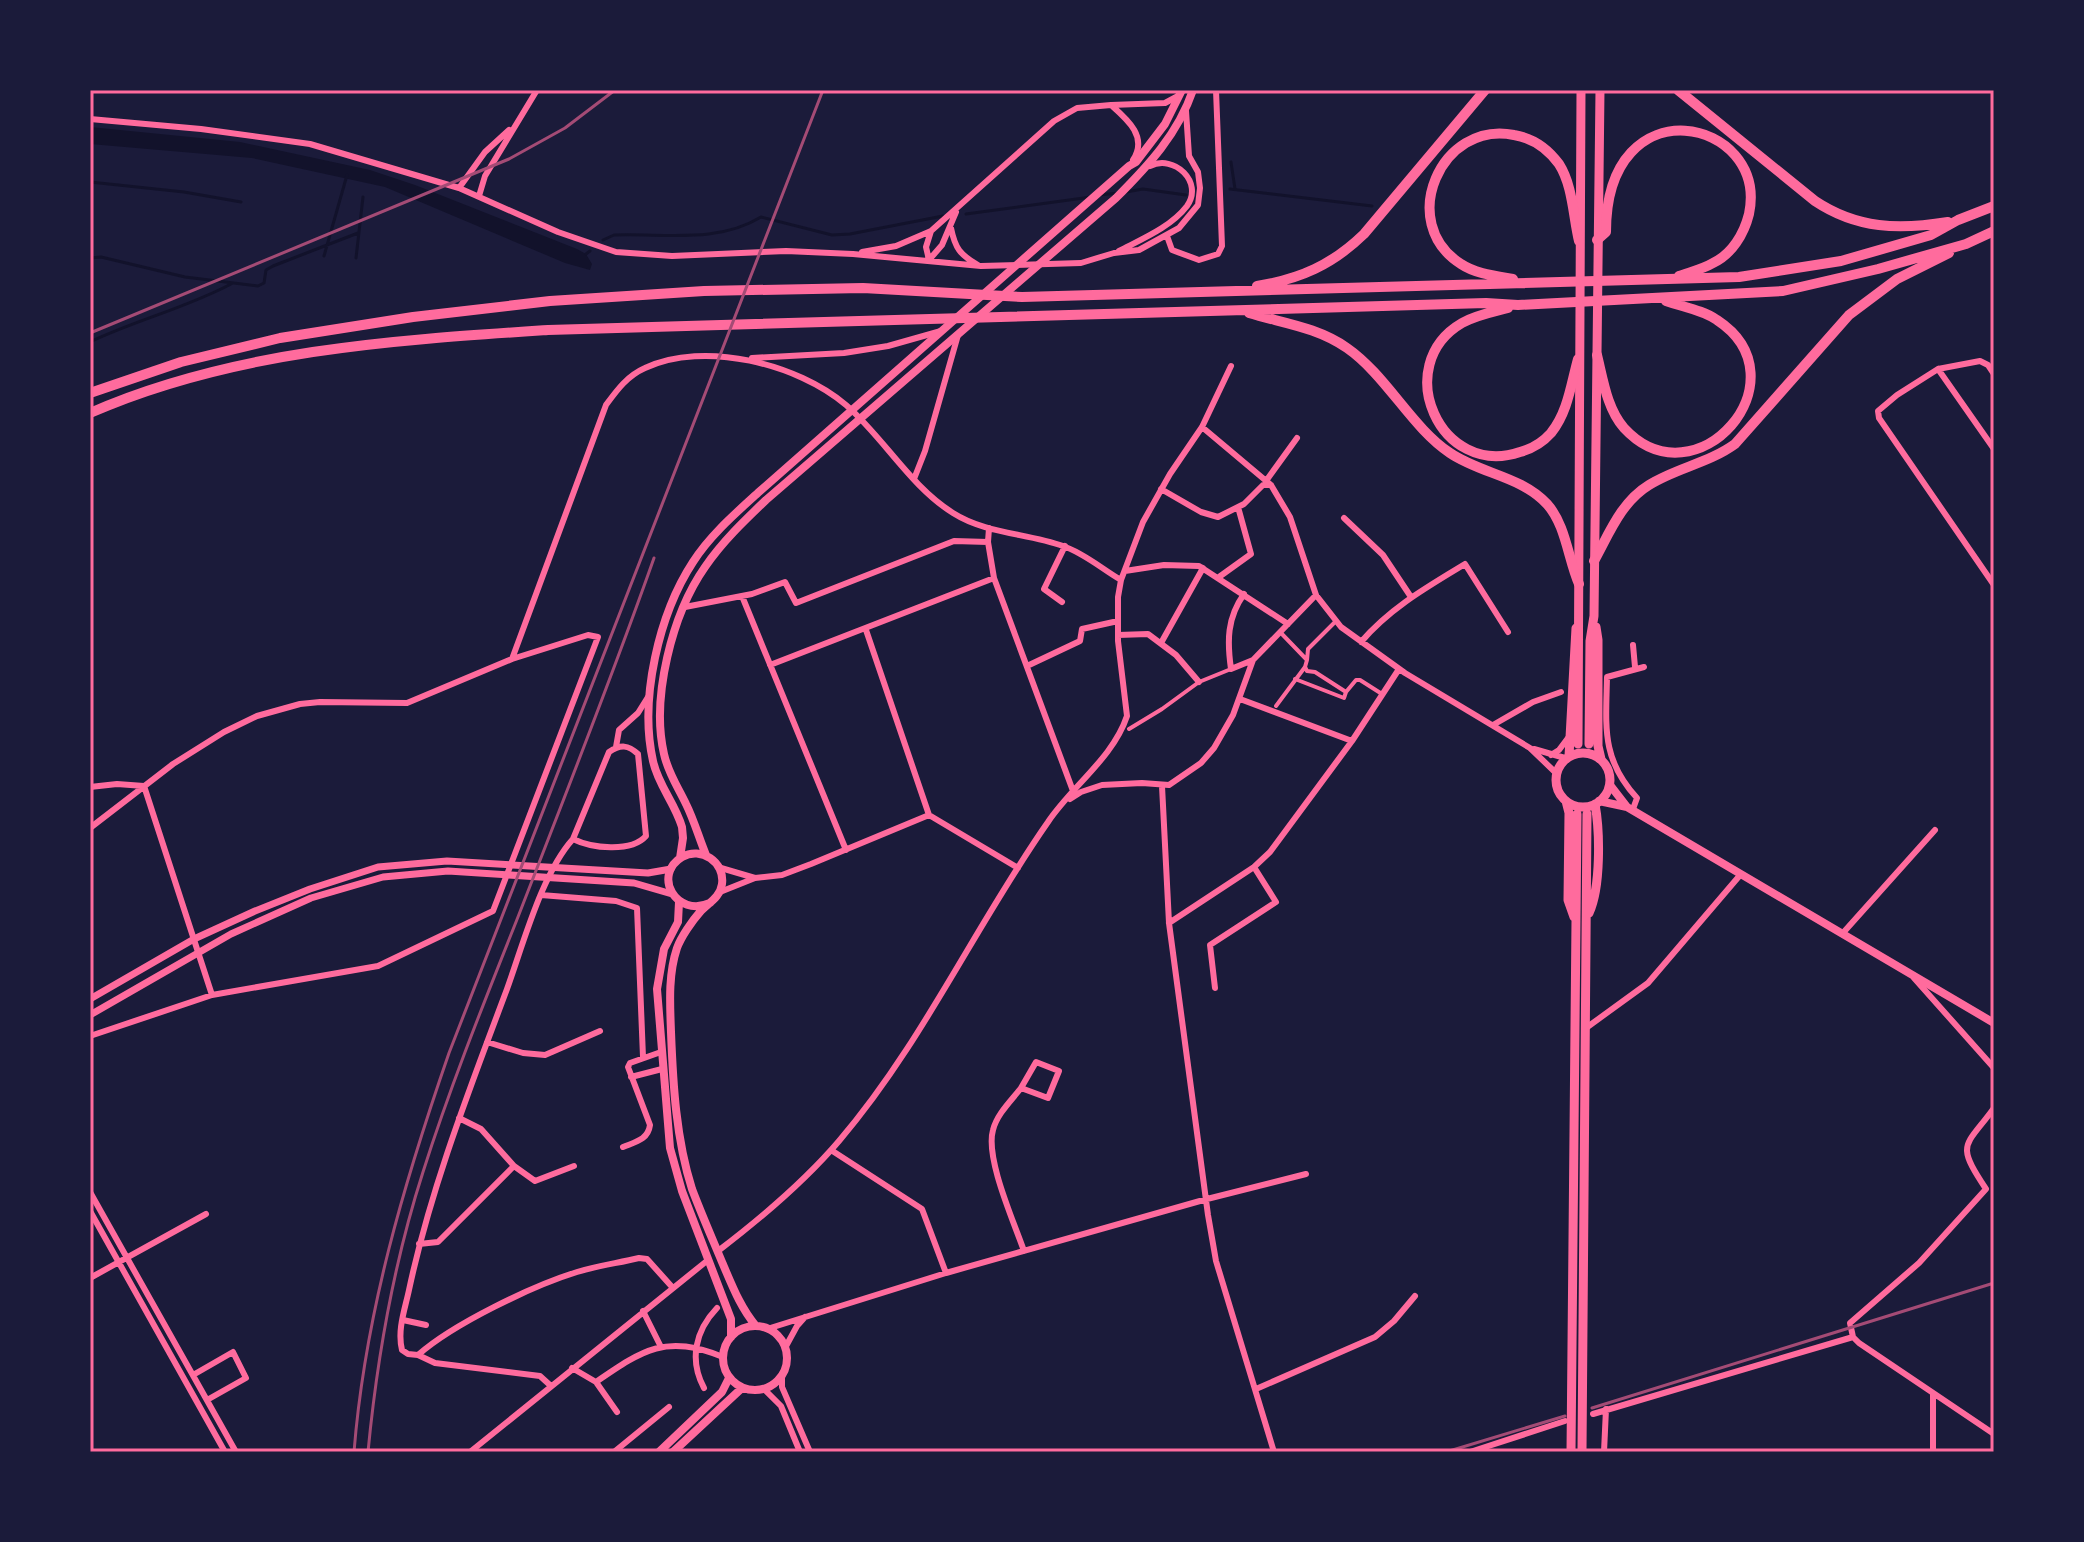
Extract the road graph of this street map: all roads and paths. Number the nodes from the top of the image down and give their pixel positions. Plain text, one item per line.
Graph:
1 (537, 90) edge
2 (1193, 90) edge
3 (1216, 90) edge
4 (1485, 90) edge
5 (1581, 90) edge
6 (1600, 90) edge
7 (1678, 90) edge
8 (1182, 92) edge
9 (1111, 105) junction
10 (1186, 109) junction
11 (90, 119) edge
12 (514, 125) junction
13 (1129, 166) junction
14 (1141, 174) junction
15 (459, 188) junction
16 (479, 196) junction
17 (1994, 206) edge
18 (956, 211) junction
19 (1958, 220) junction
20 (951, 227) junction
21 (931, 231) junction
22 (1994, 231) edge
23 (1167, 236) junction
24 (1597, 240) junction
25 (1579, 241) junction
26 (1966, 244) junction
27 (1114, 253) junction
28 (853, 254) junction
29 (929, 260) junction
30 (981, 266) junction
31 (1669, 279) junction
32 (1531, 282) junction
33 (1227, 292) junction
34 (1657, 298) junction
35 (1518, 305) junction
36 (1243, 312) junction
37 (941, 331) junction
38 (960, 332) junction
39 (1597, 355) junction
40 (747, 359) junction
41 (1578, 359) junction
42 (1231, 366) dead end
43 (1938, 369) junction
44 (1994, 374) edge
45 (90, 393) edge
46 (90, 413) edge
47 (1202, 427) junction
48 (1297, 438) dead end
49 (1994, 449) edge
50 (914, 479) junction
51 (1269, 483) junction
52 (1161, 489) junction
53 (1238, 507) junction
54 (1344, 518) dead end
55 (989, 528) junction
56 (988, 542) junction
57 (1065, 546) junction
58 (1594, 561) junction
59 (1203, 568) junction
60 (1125, 571) junction
61 (1217, 577) junction
62 (994, 578) junction
63 (1121, 580) junction
64 (1579, 584) junction
65 (1994, 585) edge
66 (1244, 594) junction
67 (1316, 595) junction
68 (742, 596) junction
69 (1411, 597) junction
70 (1062, 602) dead end
71 (685, 607) junction
72 (1578, 616) junction
73 (1594, 616) junction
74 (1118, 621) junction
75 (1336, 621) junction
76 (1288, 624) junction
77 (866, 630) junction
78 (1508, 632) dead end
79 (1281, 633) junction
80 (1118, 635) junction
81 (1361, 642) junction
82 (1161, 643) junction
83 (1633, 645) dead end
84 (512, 659) junction
85 (1253, 660) junction
86 (1307, 660) junction
87 (770, 665) junction
88 (1027, 666) junction
89 (1305, 667) junction
90 (1635, 667) junction
91 (1644, 667) dead end
92 (1231, 669) junction
93 (1399, 669) junction
94 (1295, 679) junction
95 (1199, 682) junction
96 (1341, 689) junction
97 (1346, 692) junction
98 (1561, 692) dead end
99 (650, 694) junction
100 (1382, 694) junction
101 (1336, 695) junction
102 (1240, 699) junction
103 (1276, 706) dead end
104 (1493, 725) junction
105 (1129, 729) dead end
106 (1570, 736) junction
107 (1352, 741) junction
108 (1578, 744) dead end
109 (1589, 744) dead end
110 (616, 747) junction
111 (1530, 748) junction
112 (638, 754) junction
113 (1551, 755) junction
114 (1567, 757) junction
115 (1601, 759) junction
116 (653, 765) junction
117 (1556, 773) junction
118 (1088, 775) junction
119 (1610, 785) junction
120 (144, 786) junction
121 (1162, 786) junction
122 (90, 787) edge
123 (1094, 788) junction
124 (1073, 791) junction
125 (1566, 801) junction
126 (1597, 802) junction
127 (1061, 805) junction
128 (1616, 805) junction
129 (1630, 808) junction
130 (929, 815) junction
131 (1598, 820) junction
132 (90, 828) edge
133 (1935, 830) dead end
134 (573, 839) junction
135 (846, 850) junction
136 (706, 855) junction
137 (680, 858) junction
138 (1254, 867) junction
139 (720, 868) junction
140 (1018, 868) junction
141 (671, 869) junction
142 (1741, 874) junction
143 (755, 878) junction
144 (720, 892) junction
145 (672, 894) junction
146 (541, 895) junction
147 (679, 902) junction
148 (710, 903) junction
149 (1587, 916) junction
150 (1575, 920) junction
151 (1169, 923) junction
152 (1842, 934) junction
153 (194, 939) junction
154 (199, 951) junction
155 (1909, 972) junction
156 (1215, 988) dead end
157 (212, 995) junction
158 (90, 999) edge
159 (90, 1015) edge
160 (1994, 1023) edge
161 (1586, 1028) junction
162 (600, 1031) dead end
163 (90, 1036) edge
164 (487, 1042) junction
165 (661, 1052) junction
166 (643, 1057) junction
167 (1994, 1068) edge
168 (662, 1069) junction
169 (631, 1077) junction
170 (1021, 1088) junction
171 (1994, 1108) edge
172 (459, 1118) junction
173 (623, 1147) dead end
174 (831, 1150) junction
175 (514, 1166) junction
176 (574, 1166) dead end
177 (1306, 1174) dead end
178 (90, 1192) edge
179 (1207, 1199) junction
180 (90, 1211) edge
181 (206, 1214) dead end
182 (419, 1244) junction
183 (718, 1251) junction
184 (1024, 1251) junction
185 (127, 1257) junction
186 (708, 1260) junction
187 (119, 1262) junction
188 (946, 1273) junction
189 (90, 1278) edge
190 (673, 1288) junction
191 (1415, 1296) dead end
192 (717, 1308) dead end
193 (643, 1311) junction
194 (805, 1317) junction
195 (403, 1320) junction
196 (426, 1325) dead end
197 (756, 1326) junction
198 (767, 1329) junction
199 (731, 1337) junction
200 (1853, 1337) junction
201 (696, 1346) junction
202 (661, 1347) junction
203 (785, 1348) junction
204 (418, 1355) junction
205 (723, 1357) junction
206 (572, 1368) junction
207 (193, 1375) junction
208 (782, 1375) junction
209 (729, 1378) junction
210 (596, 1382) junction
211 (551, 1386) junction
212 (704, 1388) dead end
213 (742, 1388) junction
214 (764, 1389) junction
215 (1256, 1389) junction
216 (1933, 1394) junction
217 (207, 1400) junction
218 (669, 1407) dead end
219 (1606, 1409) junction
220 (617, 1412) dead end
221 (1593, 1414) dead end
222 (1565, 1421) dead end
223 (1994, 1434) edge
224 (225, 1452) edge
225 (236, 1452) edge
226 (470, 1452) edge
227 (614, 1452) edge
228 (659, 1452) edge
229 (673, 1452) edge
230 (800, 1452) edge
231 (810, 1452) edge
232 (1274, 1452) edge
233 (1470, 1452) edge
234 (1571, 1452) edge
235 (1582, 1452) edge
236 (1604, 1452) edge
237 (1933, 1452) edge

1 - 12 street
2 - 10 main road
3 - 23 street
4 - 33 highway
5 - 25 main road
6 - 24 main road
7 - 19 highway
8 - 9 street
8 - 13 main road
9 - 13 street
9 - 18 street
10 - 14 main road
10 - 23 street
11 - 15 street
12 - 15 street
12 - 16 street
13 - 37 main road
14 - 27 street
14 - 38 main road
15 - 16 street
16 - 28 street
17 - 19 highway
18 - 20 street
18 - 21 street
19 - 31 highway
20 - 29 street
20 - 30 street
21 - 28 street
21 - 29 street
22 - 26 highway
23 - 27 street
24 - 31 highway
24 - 39 main road
25 - 32 highway
25 - 41 main road
26 - 34 highway
26 - 58 highway
27 - 30 street
28 - 29 street
29 - 30 street
31 - 32 highway
32 - 33 highway
33 - 45 highway
34 - 35 highway
34 - 39 highway
35 - 36 highway
35 - 41 highway
36 - 46 highway
36 - 64 highway
37 - 40 street
37 - 99 main road
38 - 50 street
38 - 71 main road
39 - 58 main road
40 - 50 street
40 - 84 street
41 - 64 main road
42 - 47 street
43 - 44 street
43 - 49 street
43 - 65 street
47 - 51 street
47 - 52 street
48 - 51 street
50 - 55 street
51 - 53 street
51 - 67 street
52 - 53 street
52 - 60 street
53 - 61 street
54 - 69 street
55 - 56 street
55 - 57 street
56 - 62 street
56 - 68 street
57 - 63 street
57 - 70 street
58 - 73 main road
59 - 60 street
59 - 61 street
59 - 82 street
60 - 63 street
61 - 66 street
62 - 77 street
62 - 88 street
63 - 74 street
64 - 72 main road
66 - 76 street
66 - 92 street
67 - 75 street
67 - 76 street
68 - 71 street
68 - 87 street
69 - 78 street
69 - 81 street
71 - 136 main road
72 - 106 main road
72 - 108 main road
73 - 109 main road
73 - 115 main road
74 - 80 street
74 - 88 street
75 - 81 street
75 - 86 street
76 - 79 street
77 - 87 street
77 - 130 street
79 - 85 street
79 - 86 street
80 - 82 street
80 - 118 street
81 - 93 street
82 - 95 street
83 - 90 street
84 - 120 street
84 - 157 street
85 - 92 street
85 - 102 street
86 - 89 street
87 - 135 street
88 - 124 street
89 - 94 street
89 - 96 street
90 - 91 street
90 - 129 street
92 - 95 street
93 - 100 street
93 - 104 street
94 - 101 street
94 - 103 street
95 - 105 street
96 - 97 street
96 - 101 street
97 - 100 street
97 - 101 street
98 - 104 street
99 - 110 street
99 - 116 main road
100 - 107 street
102 - 107 street
102 - 121 street
104 - 111 street
106 - 113 street
106 - 114 main road
107 - 138 street
110 - 112 street
110 - 134 street
111 - 113 street
111 - 117 street
112 - 116 street
112 - 134 street
113 - 114 street
114 - 115 main road
114 - 117 main road
115 - 119 main road
116 - 137 main road
117 - 125 main road
118 - 123 street
118 - 124 street
119 - 126 main road
119 - 129 main road
120 - 122 street
120 - 132 street
120 - 153 street
121 - 123 street
121 - 151 street
123 - 127 street
124 - 127 street
125 - 126 main road
125 - 150 main road
126 - 128 main road
126 - 131 main road
127 - 140 street
128 - 129 main road
128 - 131 main road
129 - 142 main road
130 - 135 street
130 - 140 street
131 - 149 main road
133 - 152 street
134 - 146 street
135 - 143 street
136 - 137 main road
136 - 139 main road
137 - 141 main road
138 - 151 street
138 - 156 street
139 - 143 street
139 - 144 main road
140 - 174 street
141 - 145 main road
141 - 153 street
142 - 152 main road
142 - 161 street
143 - 144 street
144 - 148 main road
145 - 147 main road
145 - 154 street
146 - 164 street
146 - 166 street
147 - 148 main road
147 - 165 main road
148 - 183 main road
149 - 150 main road
149 - 161 main road
150 - 234 main road
151 - 179 street
152 - 155 main road
153 - 154 street
153 - 158 street
154 - 157 street
154 - 159 street
155 - 160 main road
155 - 167 street
157 - 163 street
161 - 235 main road
162 - 164 street
164 - 172 street
165 - 166 street
165 - 168 main road
166 - 169 street
168 - 169 street
168 - 186 main road
169 - 173 street
170 - 170 street
170 - 184 street
171 - 200 street
172 - 175 street
172 - 182 street
174 - 183 street
174 - 188 street
175 - 176 street
175 - 182 street
177 - 179 street
178 - 185 street
179 - 184 street
179 - 215 street
180 - 187 street
181 - 185 street
182 - 195 street
183 - 197 main road
184 - 188 street
185 - 187 street
185 - 207 street
186 - 190 street
186 - 199 main road
187 - 189 street
187 - 224 street
188 - 194 street
190 - 193 street
190 - 204 street
191 - 215 street
192 - 201 street
193 - 202 street
193 - 206 street
194 - 198 street
194 - 203 street
195 - 196 street
195 - 204 street
197 - 198 main road
197 - 199 main road
198 - 203 main road
199 - 205 main road
200 - 216 street
200 - 219 street
201 - 202 street
201 - 205 street
201 - 212 street
202 - 210 street
203 - 208 main road
204 - 211 street
205 - 209 main road
206 - 210 street
206 - 211 street
207 - 217 street
207 - 217 street
208 - 214 main road
208 - 231 street
209 - 213 main road
209 - 228 main road
210 - 220 street
211 - 226 street
213 - 214 main road
213 - 229 main road
214 - 230 street
215 - 232 street
216 - 223 street
216 - 237 street
217 - 225 street
218 - 227 street
219 - 221 street
219 - 236 street
222 - 233 street

